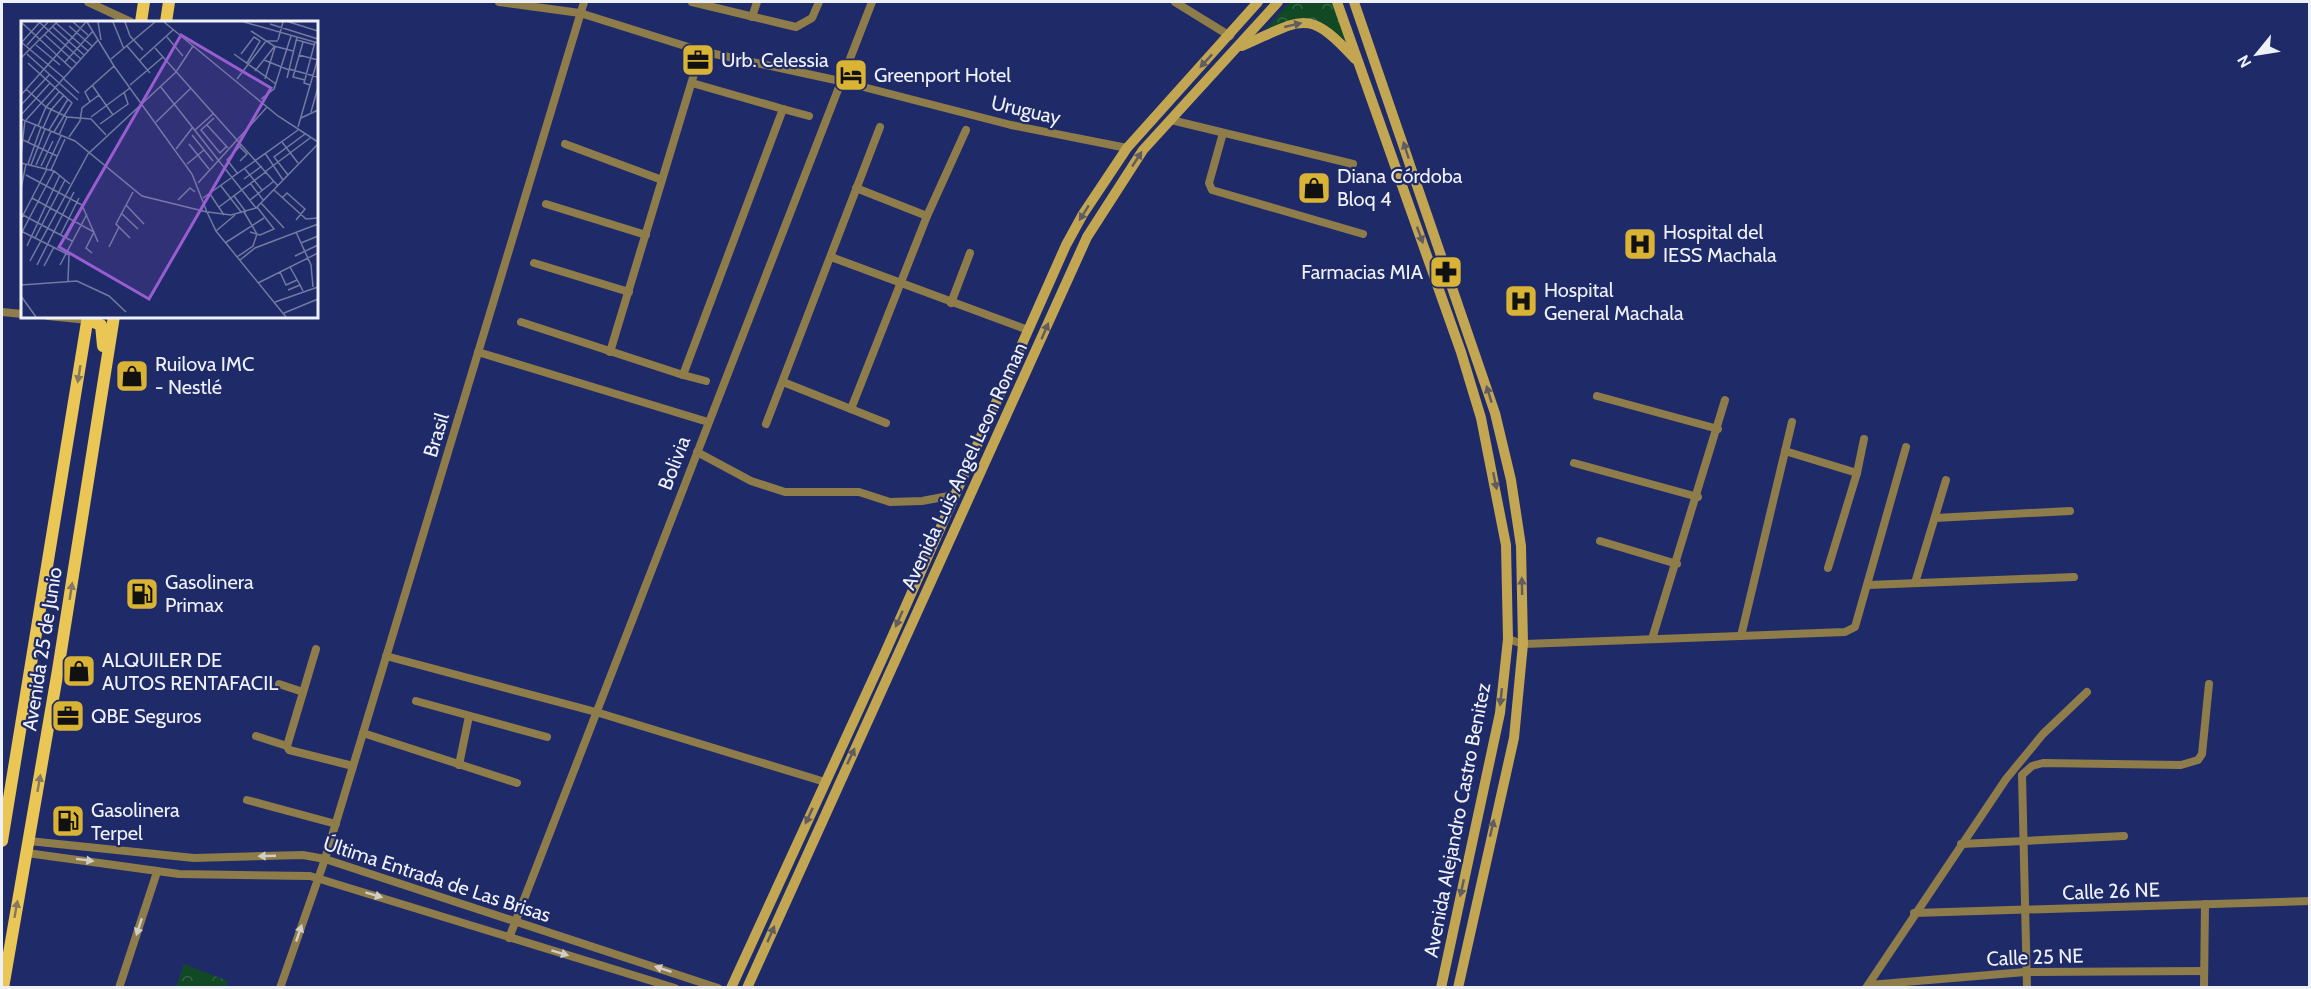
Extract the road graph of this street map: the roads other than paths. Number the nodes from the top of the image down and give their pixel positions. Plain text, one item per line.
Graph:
1 (88, 2) edge
2 (144, 2) edge
3 (169, 2) edge
4 (499, 2) edge
5 (584, 2) edge
6 (692, 2) edge
7 (757, 2) edge
8 (819, 2) edge
9 (872, 2) edge
10 (1175, 2) edge
11 (1258, 2) edge
12 (1278, 2) edge
13 (1337, 2) edge
14 (1356, 4) edge
15 (580, 13) junction
16 (752, 17) junction
17 (129, 21) edge
18 (141, 21) edge
19 (166, 21) edge
20 (1230, 36) junction
21 (1239, 47) junction
22 (702, 51) junction
23 (1359, 64) junction
24 (840, 81) junction
25 (692, 83) junction
26 (783, 109) junction
27 (809, 116) dead end
28 (1171, 120) junction
29 (880, 127) dead end
30 (966, 129) dead end
31 (1223, 133) junction
32 (565, 144) dead end
33 (1127, 148) junction
34 (1353, 164) dead end
35 (662, 180) junction
36 (856, 188) junction
37 (546, 204) dead end
38 (927, 216) junction
39 (1363, 234) dead end
40 (646, 235) junction
41 (970, 253) dead end
42 (831, 257) junction
43 (534, 263) dead end
44 (900, 282) junction
45 (629, 292) junction
46 (951, 303) junction
47 (2, 312) edge
48 (21, 314) edge
49 (88, 318) edge
50 (114, 318) edge
51 (520, 322) dead end
52 (1028, 330) junction
53 (478, 352) junction
54 (610, 352) junction
55 (683, 375) junction
56 (706, 381) dead end
57 (783, 381) junction
58 (1597, 396) dead end
59 (1725, 400) dead end
60 (851, 409) junction
61 (99, 410) junction
62 (708, 422) junction
63 (1792, 422) dead end
64 (885, 423) dead end
65 (766, 424) dead end
66 (1718, 429) junction
67 (982, 433) junction
68 (1864, 439) dead end
69 (1906, 447) dead end
70 (1785, 451) junction
71 (697, 452) junction
72 (1574, 462) dead end
73 (1857, 473) junction
74 (977, 478) junction
75 (1946, 480) dead end
76 (954, 495) junction
77 (1698, 497) junction
78 (966, 501) junction
79 (2070, 511) dead end
80 (945, 515) junction
81 (1935, 518) junction
82 (1600, 541) dead end
83 (1677, 564) junction
84 (1828, 568) dead end
85 (932, 577) junction
86 (2074, 577) dead end
87 (1916, 583) junction
88 (1868, 585) junction
89 (1741, 636) junction
90 (1508, 639) junction
91 (1652, 639) junction
92 (1523, 644) junction
93 (316, 649) dead end
94 (386, 656) junction
95 (279, 684) dead end
96 (2209, 684) dead end
97 (303, 692) junction
98 (2087, 692) dead end
99 (417, 701) dead end
100 (596, 712) junction
101 (469, 716) junction
102 (363, 733) junction
103 (256, 736) dead end
104 (547, 737) dead end
105 (287, 746) junction
106 (459, 765) junction
107 (353, 766) junction
108 (825, 782) junction
109 (517, 783) dead end
110 (247, 800) dead end
111 (336, 824) junction
112 (2124, 836) dead end
113 (2, 841) edge
114 (2022, 842) junction
115 (1961, 844) junction
116 (28, 847) junction
117 (325, 859) junction
118 (157, 872) junction
119 (318, 878) junction
120 (2310, 901) edge
121 (2205, 904) junction
122 (2027, 911) junction
123 (1914, 913) junction
124 (515, 921) junction
125 (509, 938) junction
126 (2203, 971) junction
127 (2025, 972) junction
128 (1867, 986) edge
129 (3, 987) edge
130 (119, 987) edge
131 (280, 987) edge
132 (675, 987) edge
133 (718, 987) edge
134 (731, 987) edge
135 (747, 987) edge
136 (1441, 987) edge
137 (1458, 987) edge
138 (2027, 987) edge
139 (2204, 987) edge

1 - 17 street
2 - 18 main road
3 - 19 main road
4 - 15 street, Uruguay
5 - 15 street, Brasil
6 - 16 street
7 - 16 street
8 - 16 street
9 - 24 street, Bolivia
10 - 20 street
11 - 20 main road, Avenida Luis Angel Leon Roman
12 - 21 main road, Avenida Luis Angel Leon Roman
13 - 23 main road, Avenida Alejandro Castro Benitez
92 -> 14 main road, Avenida Alejandro Castro Benitez
15 - 22 street, Uruguay
15 - 53 street, Brasil
20 -> 33 main road, Avenida Luis Angel Leon Roman
21 -> 23 main road
21 - 28 main road, Avenida Luis Angel Leon Roman
22 - 24 street, Uruguay
22 - 25 street
23 -> 90 main road, Avenida Alejandro Castro Benitez
24 - 33 street, Uruguay
24 - 62 street, Bolivia
25 - 26 street
25 - 35 street
26 - 27 street
26 - 55 street
28 - 31 street
74 -> 28 main road, Avenida Luis Angel Leon Roman
29 - 36 street
30 - 38 street
31 - 34 street
31 - 39 street
32 - 35 street
33 -> 52 main road, Avenida Luis Angel Leon Roman
35 - 40 street
36 - 38 street
36 - 42 street
37 - 40 street
38 - 44 street
40 - 45 street
41 - 46 street
42 - 44 street
42 - 57 street
43 - 45 street
44 - 46 street
44 - 60 street
45 - 54 street
46 - 52 street
47 - 48 street
49 - 61 main road
49 -> 113 main road, Avenida 25 de Junio
50 - 61 main road, Avenida 25 de Junio
51 - 54 street
52 - 67 main road, Avenida Luis Angel Leon Roman
53 - 62 street
53 - 94 street, Brasil
54 - 55 street
55 - 56 street
57 - 60 street
57 - 65 street
58 - 66 street
59 - 66 street
60 - 64 street
116 -> 61 main road, Avenida 25 de Junio
62 - 71 street, Bolivia
63 - 70 street
66 - 77 street
67 - 74 main road
67 - 76 main road, Avenida Luis Angel Leon Roman
68 - 73 street
69 - 88 street
70 - 73 street
70 - 89 street
71 - 76 street
71 - 100 street, Bolivia
72 - 77 street
73 - 84 street
74 - 78 main road, Avenida Luis Angel Leon Roman
75 - 81 street
76 - 78 main road
76 - 80 main road, Avenida Luis Angel Leon Roman
77 - 83 street
78 - 85 main road, Avenida Luis Angel Leon Roman
79 - 81 street
80 - 85 main road
80 -> 108 main road, Avenida Luis Angel Leon Roman
81 - 87 street
82 - 83 street
83 - 91 street
135 -> 85 main road, Avenida Luis Angel Leon Roman
86 - 87 street
87 - 88 street
88 - 89 street
89 - 91 street
90 - 92 street
90 -> 136 main road, Avenida Alejandro Castro Benitez
91 - 92 street
137 -> 92 main road, Avenida Alejandro Castro Benitez
93 - 97 street
94 - 100 street
94 - 102 street, Brasil
95 - 97 street
96 - 114 street
97 - 105 street
98 - 115 street
99 - 101 street
100 - 108 street
100 - 124 street, Bolivia
101 - 104 street
101 - 106 street
102 - 106 street
102 - 107 street, Brasil
103 - 105 street
105 - 107 street
106 - 109 street
107 - 111 street, Brasil
108 -> 134 main road, Avenida Luis Angel Leon Roman
110 - 111 street
111 - 117 street, Brasil
112 - 114 street
114 - 115 street
114 - 122 street
115 - 123 street
117 -> 116 street, Última Entrada de Las Brisas
116 -> 118 street, Última Entrada de Las Brisas
129 -> 116 main road, Avenida 25 de Junio
117 - 119 street, Brasil
117 - 124 street, Última Entrada de Las Brisas
118 - 119 street, Última Entrada de Las Brisas
118 -> 130 street
119 -> 125 street, Última Entrada de Las Brisas
131 -> 119 street, Brasil
120 - 121 street, Calle 26 NE
121 - 122 street, Calle 26 NE
121 - 126 street
122 - 123 street, Calle 26 NE
122 - 127 street
123 - 128 street
124 - 125 street, Bolivia
133 -> 124 street, Última Entrada de Las Brisas
125 -> 132 street, Última Entrada de Las Brisas
126 - 127 street, Calle 25 NE
126 - 139 street
127 - 128 street, Calle 25 NE
127 - 138 street

